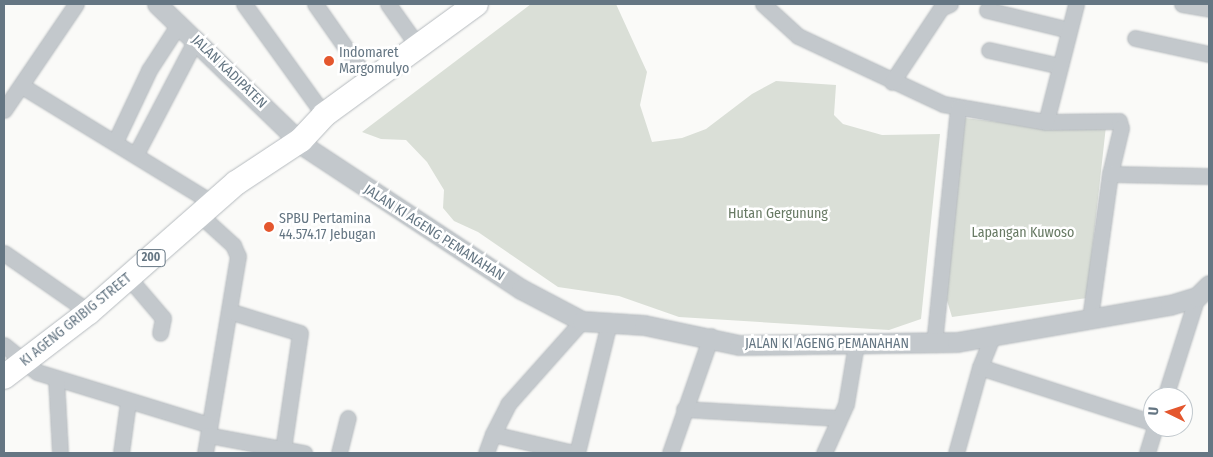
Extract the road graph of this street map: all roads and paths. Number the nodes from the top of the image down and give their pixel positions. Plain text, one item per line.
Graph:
1 (76, 4) edge
2 (157, 4) edge
3 (244, 4) edge
4 (316, 4) edge
5 (388, 4) edge
6 (763, 4) edge
7 (1076, 4) edge
8 (1182, 4) edge
9 (943, 5) edge
10 (467, 6) edge
11 (1209, 9) edge
12 (987, 10) dead end
13 (179, 24) junction
14 (1069, 30) junction
15 (1135, 38) dead end
16 (196, 39) junction
17 (417, 45) junction
18 (989, 50) dead end
19 (1209, 54) edge
20 (1060, 66) junction
21 (369, 81) junction
22 (892, 82) junction
23 (22, 86) junction
24 (958, 107) junction
25 (4, 110) edge
26 (324, 115) junction
27 (1046, 122) junction
28 (115, 142) junction
29 (301, 143) junction
30 (136, 154) junction
31 (1110, 174) junction
32 (1209, 176) edge
33 (206, 209) junction
34 (4, 254) edge
35 (128, 278) junction
36 (1203, 291) edge
37 (229, 311) junction
38 (89, 312) junction
39 (1090, 319) junction
40 (582, 321) junction
41 (609, 323) junction
42 (160, 333) dead end
43 (993, 334) junction
44 (711, 336) junction
45 (856, 344) junction
46 (934, 344) junction
47 (4, 345) edge
48 (25, 364) junction
49 (980, 367) junction
50 (4, 376) edge
51 (56, 378) junction
52 (1169, 387) edge
53 (128, 402) junction
54 (684, 409) junction
55 (348, 418) dead end
56 (839, 418) junction
57 (1143, 420) edge
58 (209, 430) junction
59 (493, 434) junction
60 (1152, 437) edge
61 (283, 450) junction
62 (60, 453) edge
63 (122, 453) edge
64 (204, 453) edge
65 (304, 453) edge
66 (339, 453) edge
67 (486, 453) edge
68 (575, 453) edge
69 (670, 453) edge
70 (826, 453) edge
71 (956, 453) edge
72 (1146, 453) edge

1 - 23 street
2 - 13 street, JALAN KADIPATEN
3 - 26 street
4 - 21 street
5 - 17 street
6 - 22 street
7 - 14 street
8 - 11 street
9 - 22 street
10 - 17 main road, KI AGENG GRIBIG STREET / 200
12 - 14 street
13 - 16 street, JALAN KADIPATEN
13 - 28 street
14 - 20 street
15 - 19 street
16 - 29 street, JALAN KADIPATEN
16 - 30 street
17 - 21 main road, KI AGENG GRIBIG STREET / 200
18 - 20 street
20 - 27 street
21 - 26 main road, KI AGENG GRIBIG STREET / 200
22 - 24 street
23 - 25 street
23 - 28 street
24 - 27 street
24 - 46 street
26 - 29 main road, KI AGENG GRIBIG STREET / 200
27 - 31 street
28 - 30 street
29 - 33 main road, KI AGENG GRIBIG STREET / 200
29 - 40 street, JALAN KI AGENG PEMANAHAN
30 - 33 street
31 - 32 street
31 - 39 street
33 - 35 main road, KI AGENG GRIBIG STREET / 200
33 - 37 street
34 - 38 street
35 - 38 main road, KI AGENG GRIBIG STREET / 200
35 - 42 street
36 - 39 street, JALAN KI AGENG PEMANAHAN
36 - 52 street
37 - 58 street
37 - 61 street
38 - 48 main road, KI AGENG GRIBIG STREET / 200
39 - 43 street, JALAN KI AGENG PEMANAHAN
40 - 41 street, JALAN KI AGENG PEMANAHAN
40 - 59 street
41 - 44 street, JALAN KI AGENG PEMANAHAN
41 - 68 street
43 - 46 street, JALAN KI AGENG PEMANAHAN
43 - 49 street
44 - 45 street, JALAN KI AGENG PEMANAHAN
44 - 54 street
45 - 46 street, JALAN KI AGENG PEMANAHAN
45 - 56 street
47 - 48 street
48 - 50 main road, KI AGENG GRIBIG STREET / 200
48 - 51 street
49 - 57 street
49 - 71 street
51 - 53 street
51 - 62 street
53 - 58 street
53 - 63 street
54 - 56 street
54 - 69 street
55 - 66 street
56 - 70 street
58 - 61 street
58 - 64 street
59 - 67 street
59 - 68 street
60 - 72 street
61 - 65 street

